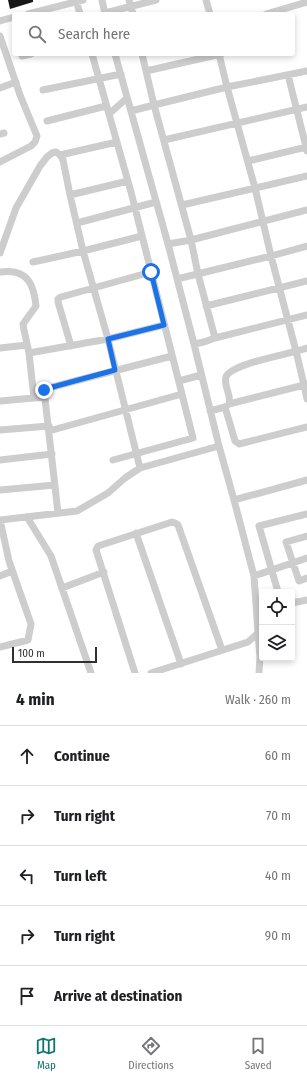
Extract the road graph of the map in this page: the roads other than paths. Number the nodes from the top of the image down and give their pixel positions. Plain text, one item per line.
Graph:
1 (78, 0) edge
2 (102, 0) edge
3 (156, 0) edge
4 (206, 0) edge
5 (307, 2) edge
6 (130, 3) edge
7 (35, 12) edge
8 (80, 12) edge
9 (105, 12) edge
10 (108, 12) edge
11 (209, 12) edge
12 (273, 12) edge
13 (12, 18) edge
14 (0, 21) edge
15 (0, 36) edge
16 (93, 56) edge
17 (116, 56) edge
18 (142, 56) edge
19 (211, 56) edge
20 (220, 56) edge
21 (7, 57) junction
22 (0, 60) edge
23 (146, 71) junction
24 (307, 71) edge
25 (121, 74) junction
26 (288, 75) junction
27 (99, 79) junction
28 (16, 82) junction
29 (227, 87) junction
30 (0, 88) edge
31 (43, 90) dead end
32 (127, 98) junction
33 (106, 106) junction
34 (154, 106) junction
35 (307, 107) edge
36 (296, 109) junction
37 (131, 112) junction
38 (109, 114) junction
39 (47, 121) dead end
40 (237, 123) junction
41 (164, 140) junction
42 (117, 142) junction
43 (307, 149) edge
44 (60, 155) junction
45 (248, 161) junction
46 (0, 162) edge
47 (307, 176) edge
48 (128, 181) junction
49 (255, 188) junction
50 (70, 194) junction
51 (156, 202) junction
52 (182, 205) junction
53 (135, 208) junction
54 (307, 210) edge
55 (263, 221) junction
56 (77, 223) junction
57 (142, 236) junction
58 (191, 240) junction
59 (168, 244) junction
60 (307, 246) edge
61 (83, 251) junction
62 (0, 253) edge
63 (271, 256) junction
64 (33, 262) dead end
65 (0, 272) edge
66 (151, 272) junction
67 (198, 274) junction
68 (177, 279) junction
69 (307, 281) edge
70 (280, 288) junction
71 (93, 289) junction
72 (206, 306) junction
73 (307, 315) edge
74 (288, 321) junction
75 (164, 325) junction
76 (214, 338) junction
77 (108, 339) junction
78 (194, 344) junction
79 (27, 345) junction
80 (71, 346) junction
81 (0, 348) edge
82 (307, 348) edge
83 (296, 350) junction
84 (30, 353) junction
85 (172, 356) junction
86 (115, 370) junction
87 (201, 375) junction
88 (179, 381) junction
89 (305, 385) edge
90 (182, 394) junction
91 (45, 397) junction
92 (34, 398) junction
93 (307, 399) edge
94 (0, 401) edge
95 (227, 405) junction
96 (125, 410) junction
97 (210, 411) junction
98 (307, 427) edge
99 (49, 429) junction
100 (0, 430) edge
101 (219, 446) junction
102 (136, 453) junction
103 (52, 454) junction
104 (0, 460) edge
105 (113, 460) dead end
106 (140, 468) junction
107 (307, 480) edge
108 (55, 485) junction
109 (0, 490) edge
110 (234, 500) junction
111 (58, 513) junction
112 (307, 514) edge
113 (27, 517) junction
114 (0, 520) edge
115 (136, 533) junction
116 (307, 536) edge
117 (307, 558) edge
118 (292, 563) junction
119 (271, 569) junction
120 (12, 571) junction
121 (104, 572) junction
122 (0, 576) edge
123 (254, 576) junction
124 (307, 578) edge
125 (62, 588) junction
126 (277, 589) edge
127 (307, 600) edge
128 (295, 602) edge
129 (259, 625) edge
130 (259, 632) edge
131 (0, 647) edge
132 (222, 650) junction
133 (260, 661) edge
134 (181, 664) junction
135 (91, 673) edge
136 (135, 673) edge
137 (151, 673) edge
138 (259, 673) edge

1 - 7 street
1 - 8 street
2 - 9 street
3 - 6 street
4 - 11 street
5 - 12 street
6 - 10 street
13 - 14 street
15 - 21 street
16 - 27 street
17 - 25 street
18 - 23 street
19 - 23 street
20 - 29 street
21 - 22 street
21 - 28 street
23 - 34 street
24 - 26 street
25 - 27 street
25 - 32 street
26 - 29 street
26 - 36 street
27 - 31 street
27 - 33 street
28 - 30 street
28 - 46 street
29 - 34 street
29 - 40 street
32 - 37 street
32 - 38 street
33 - 38 street
33 - 39 street
34 - 37 street
34 - 41 street
35 - 36 street
36 - 40 street
36 - 43 street
37 - 51 street
38 - 42 street
40 - 41 street
40 - 45 street
41 - 52 street
42 - 44 street
42 - 48 street
43 - 45 street
44 - 50 street
44 - 62 street
45 - 49 street
47 - 49 street
48 - 50 street
48 - 53 street
49 - 52 street
49 - 55 street
50 - 56 street
51 - 53 street
51 - 59 street
52 - 58 street
53 - 56 street
53 - 57 street
54 - 55 street
55 - 58 street
55 - 63 street
56 - 61 street
57 - 61 street
57 - 66 street
58 - 59 street
58 - 67 street
59 - 68 street
60 - 63 street
61 - 64 street
61 - 71 street
63 - 67 street
63 - 70 street
65 - 79 street
66 - 71 street
66 - 75 street
67 - 68 street
67 - 72 street
68 - 78 street
69 - 70 street
70 - 72 street
70 - 74 street
71 - 77 street
71 - 80 street
72 - 76 street
73 - 74 street
74 - 76 street
74 - 83 street
75 - 77 street
75 - 85 street
76 - 78 street
77 - 80 street
77 - 86 street
78 - 87 street
79 - 81 street
79 - 84 street
80 - 84 street
82 - 83 street
83 - 89 street
83 - 95 street
84 - 92 street
85 - 86 street
85 - 88 street
86 - 91 street
86 - 96 street
87 - 88 street
87 - 97 street
88 - 90 street
89 - 93 street
89 - 95 street
90 - 96 street
90 - 102 street
91 - 92 street
91 - 99 street
92 - 94 street
95 - 97 street
95 - 98 street
96 - 99 street
96 - 102 street
97 - 101 street
99 - 100 street
99 - 103 street
101 - 106 street
101 - 110 street
102 - 105 street
102 - 106 street
103 - 104 street
103 - 108 street
106 - 111 street
107 - 110 street
108 - 109 street
108 - 111 street
110 - 123 street
111 - 113 street
112 - 119 street
113 - 114 street
113 - 125 street
114 - 120 street
115 - 121 street
115 - 132 street
115 - 134 street
116 - 118 street
117 - 118 street
118 - 119 street
118 - 124 street
119 - 123 street
119 - 126 street
120 - 122 street
120 - 131 street
121 - 125 street
121 - 136 street
123 - 129 street
125 - 135 street
127 - 128 street
130 - 132 street
132 - 134 street
133 - 138 street
134 - 137 street

